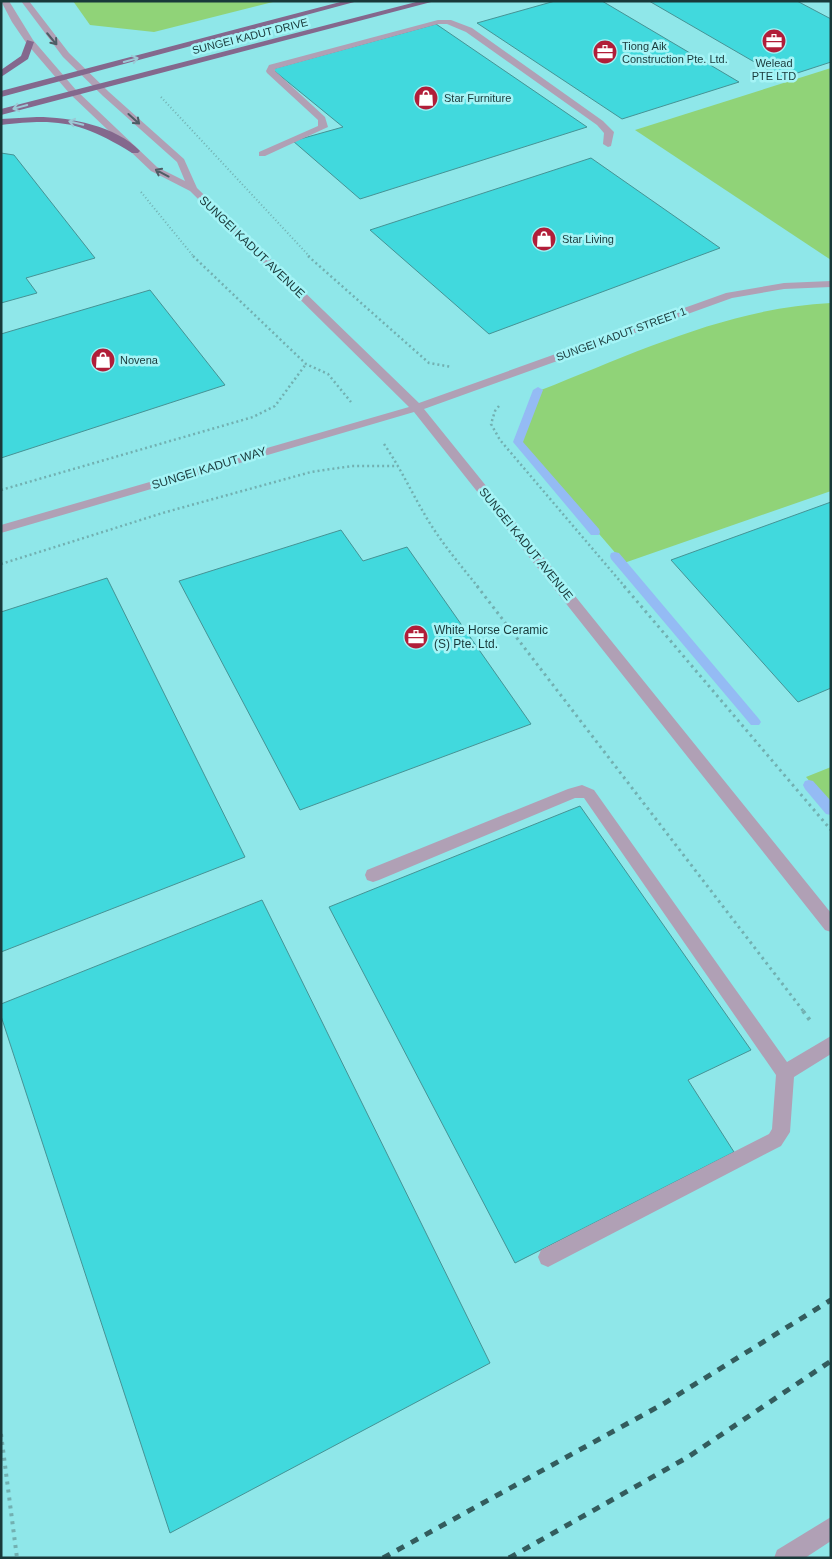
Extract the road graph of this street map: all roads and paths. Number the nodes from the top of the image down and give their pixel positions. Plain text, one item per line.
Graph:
1 (5, 1) edge
2 (25, 1) edge
3 (354, 1) edge
4 (431, 1) edge
5 (321, 10) junction
6 (380, 15) junction
7 (30, 42) junction
8 (84, 73) junction
9 (1, 74) edge
10 (61, 79) junction
11 (97, 86) junction
12 (73, 92) junction
13 (1, 94) edge
14 (161, 97) dead end
15 (1, 112) edge
16 (1, 122) edge
17 (608, 144) dead end
18 (135, 151) junction
19 (262, 154) dead end
20 (193, 189) junction
21 (140, 191) dead end
22 (831, 284) edge
23 (306, 364) junction
24 (451, 367) dead end
25 (417, 408) junction
26 (495, 411) dead end
27 (367, 421) junction
28 (399, 466) junction
29 (1, 490) edge
30 (1, 529) edge
31 (1, 564) edge
32 (831, 830) edge
33 (373, 875) dead end
34 (831, 925) edge
35 (830, 1044) edge
36 (785, 1073) junction
37 (548, 1257) dead end
38 (1, 1434) edge
39 (831, 1528) edge
40 (17, 1558) edge
41 (785, 1558) edge

1 - 7 street, SUNGEI KADUT AVENUE
2 -> 8 street, SUNGEI KADUT AVENUE
3 - 5 main road, SUNGEI KADUT DRIVE
4 - 6 main road, SUNGEI KADUT DRIVE
5 - 6 main road
8 -> 5 main road, SUNGEI KADUT DRIVE
6 - 11 main road, SUNGEI KADUT DRIVE
7 - 9 main road
7 - 10 street, SUNGEI KADUT AVENUE
8 - 10 main road, SUNGEI KADUT DRIVE
8 - 11 street, SUNGEI KADUT AVENUE
10 - 12 street, SUNGEI KADUT AVENUE
10 - 13 main road, SUNGEI KADUT DRIVE
11 - 12 main road, SUNGEI KADUT DRIVE
11 -> 20 street, SUNGEI KADUT AVENUE
12 -> 15 main road, SUNGEI KADUT DRIVE
12 - 18 street, SUNGEI KADUT AVENUE
14 - 24 path
18 -> 16 main road
17 - 19 street
20 -> 18 street, SUNGEI KADUT AVENUE
20 - 25 street, SUNGEI KADUT AVENUE
21 - 23 path
22 - 25 street, SUNGEI KADUT STREET 1
23 - 27 path
23 - 29 path
25 - 27 street, SUNGEI KADUT WAY
25 - 34 street, SUNGEI KADUT AVENUE
26 - 32 path
27 - 28 path
27 - 30 street, SUNGEI KADUT WAY
28 - 31 path
28 - 35 path
33 - 36 street
35 - 36 street
36 - 37 street
38 - 40 path
39 - 41 street

